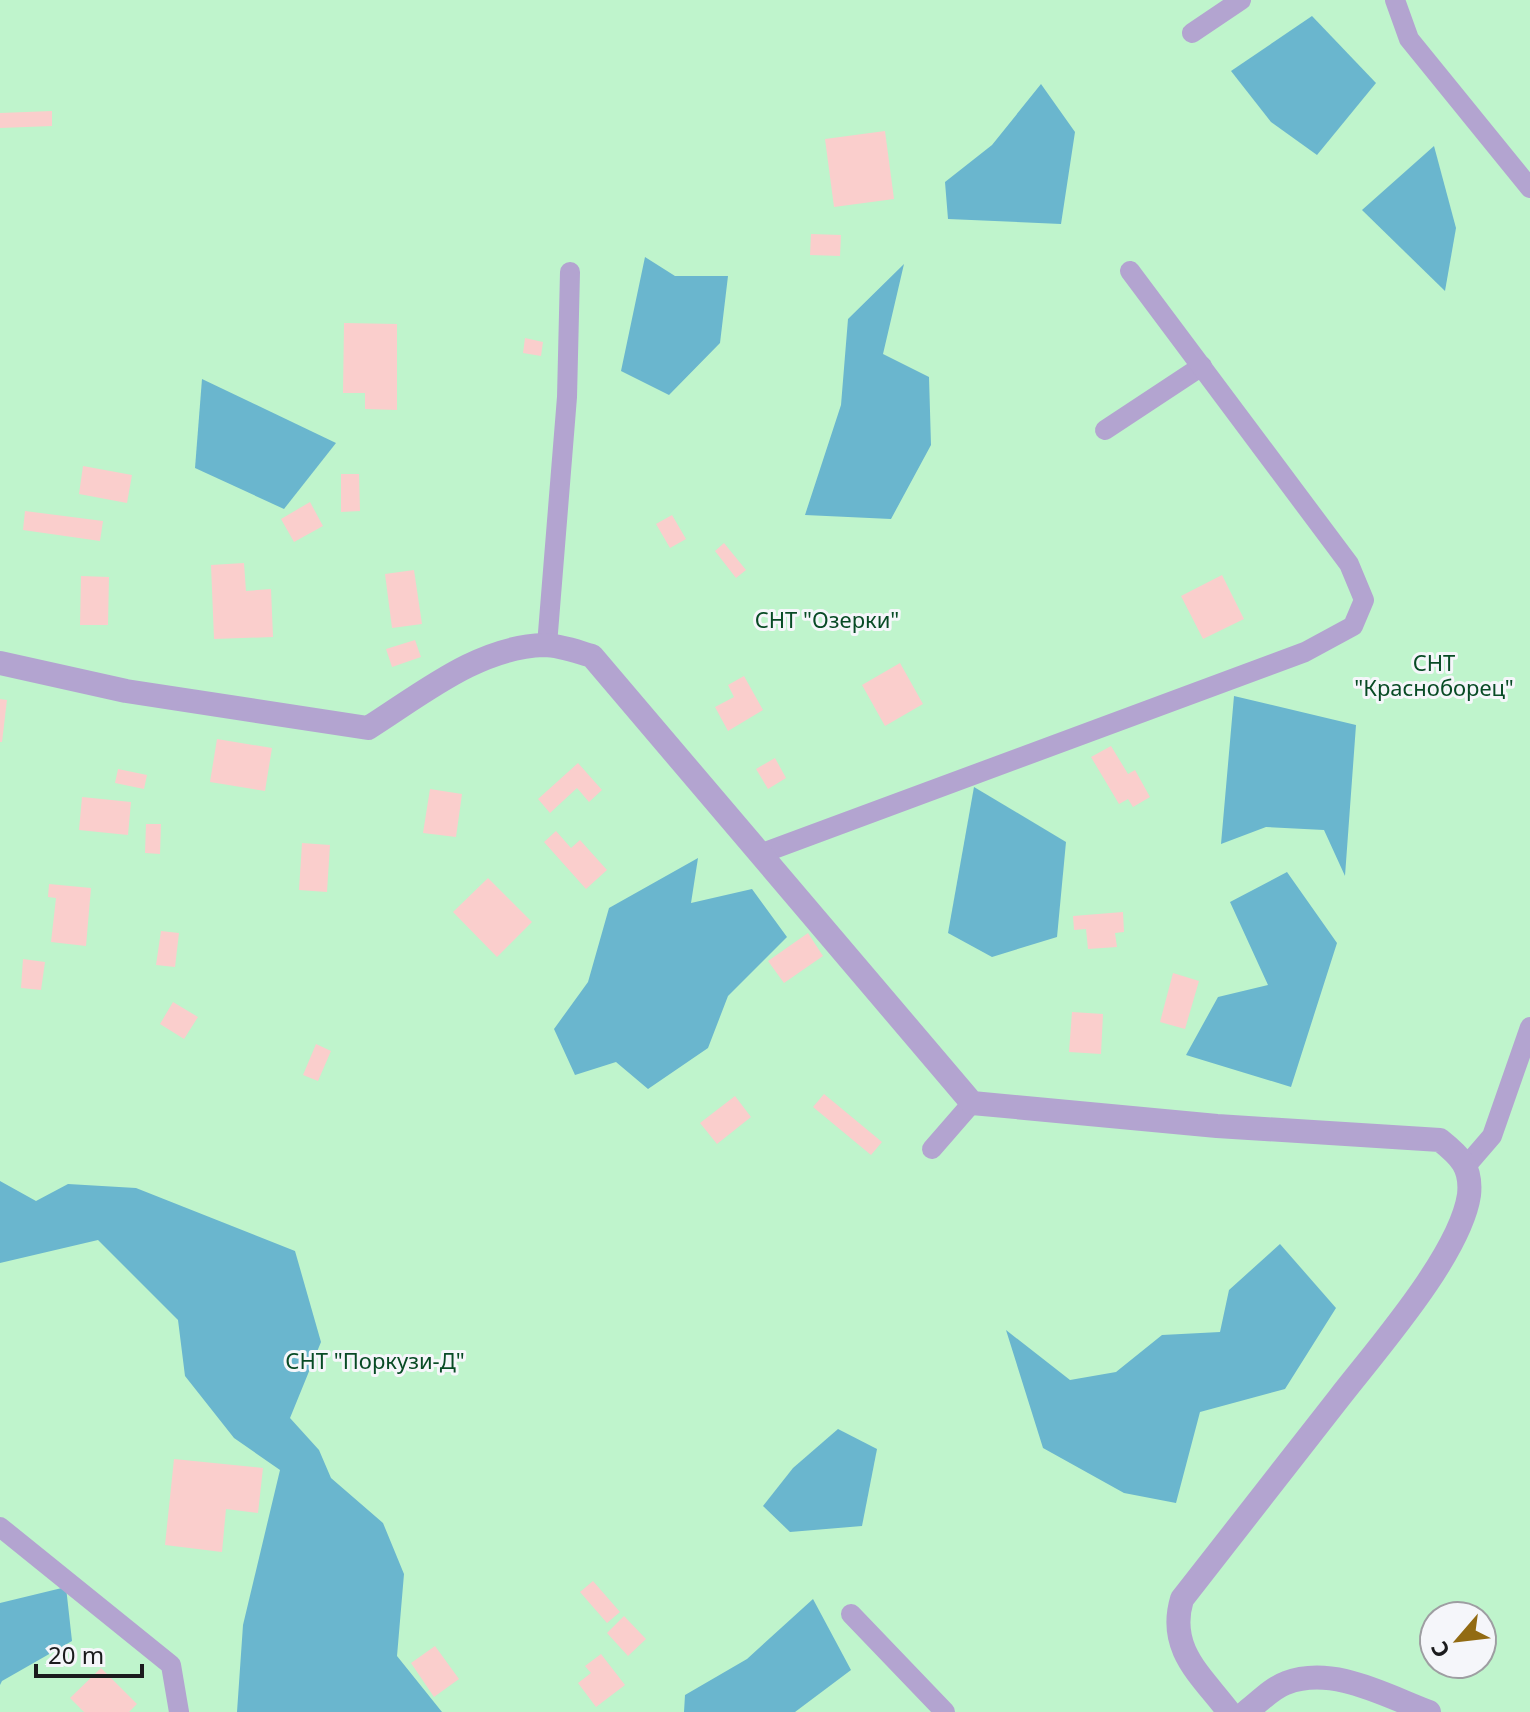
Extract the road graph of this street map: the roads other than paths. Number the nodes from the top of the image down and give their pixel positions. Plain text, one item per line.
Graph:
1 (1241, 0) edge
2 (1395, 0) edge
3 (1192, 33) dead end
4 (1530, 188) edge
5 (1130, 271) dead end
6 (570, 272) dead end
7 (1202, 366) junction
8 (1105, 430) dead end
9 (547, 645) junction
10 (0, 663) edge
11 (760, 854) junction
12 (1530, 1027) edge
13 (972, 1103) junction
14 (932, 1149) dead end
15 (1467, 1165) junction
16 (0, 1527) edge
17 (851, 1614) dead end
18 (179, 1712) edge
19 (945, 1712) edge
20 (1229, 1712) edge
21 (1246, 1712) edge
22 (1429, 1712) edge

1 - 3 lane
2 - 4 lane
5 - 7 lane
6 - 9 lane
7 - 8 lane
7 - 11 lane
9 - 10 street
9 - 11 street
11 - 13 street
12 - 15 lane
13 - 14 lane
13 - 15 street
15 - 20 street
16 - 18 lane
17 - 19 lane
21 - 22 street

